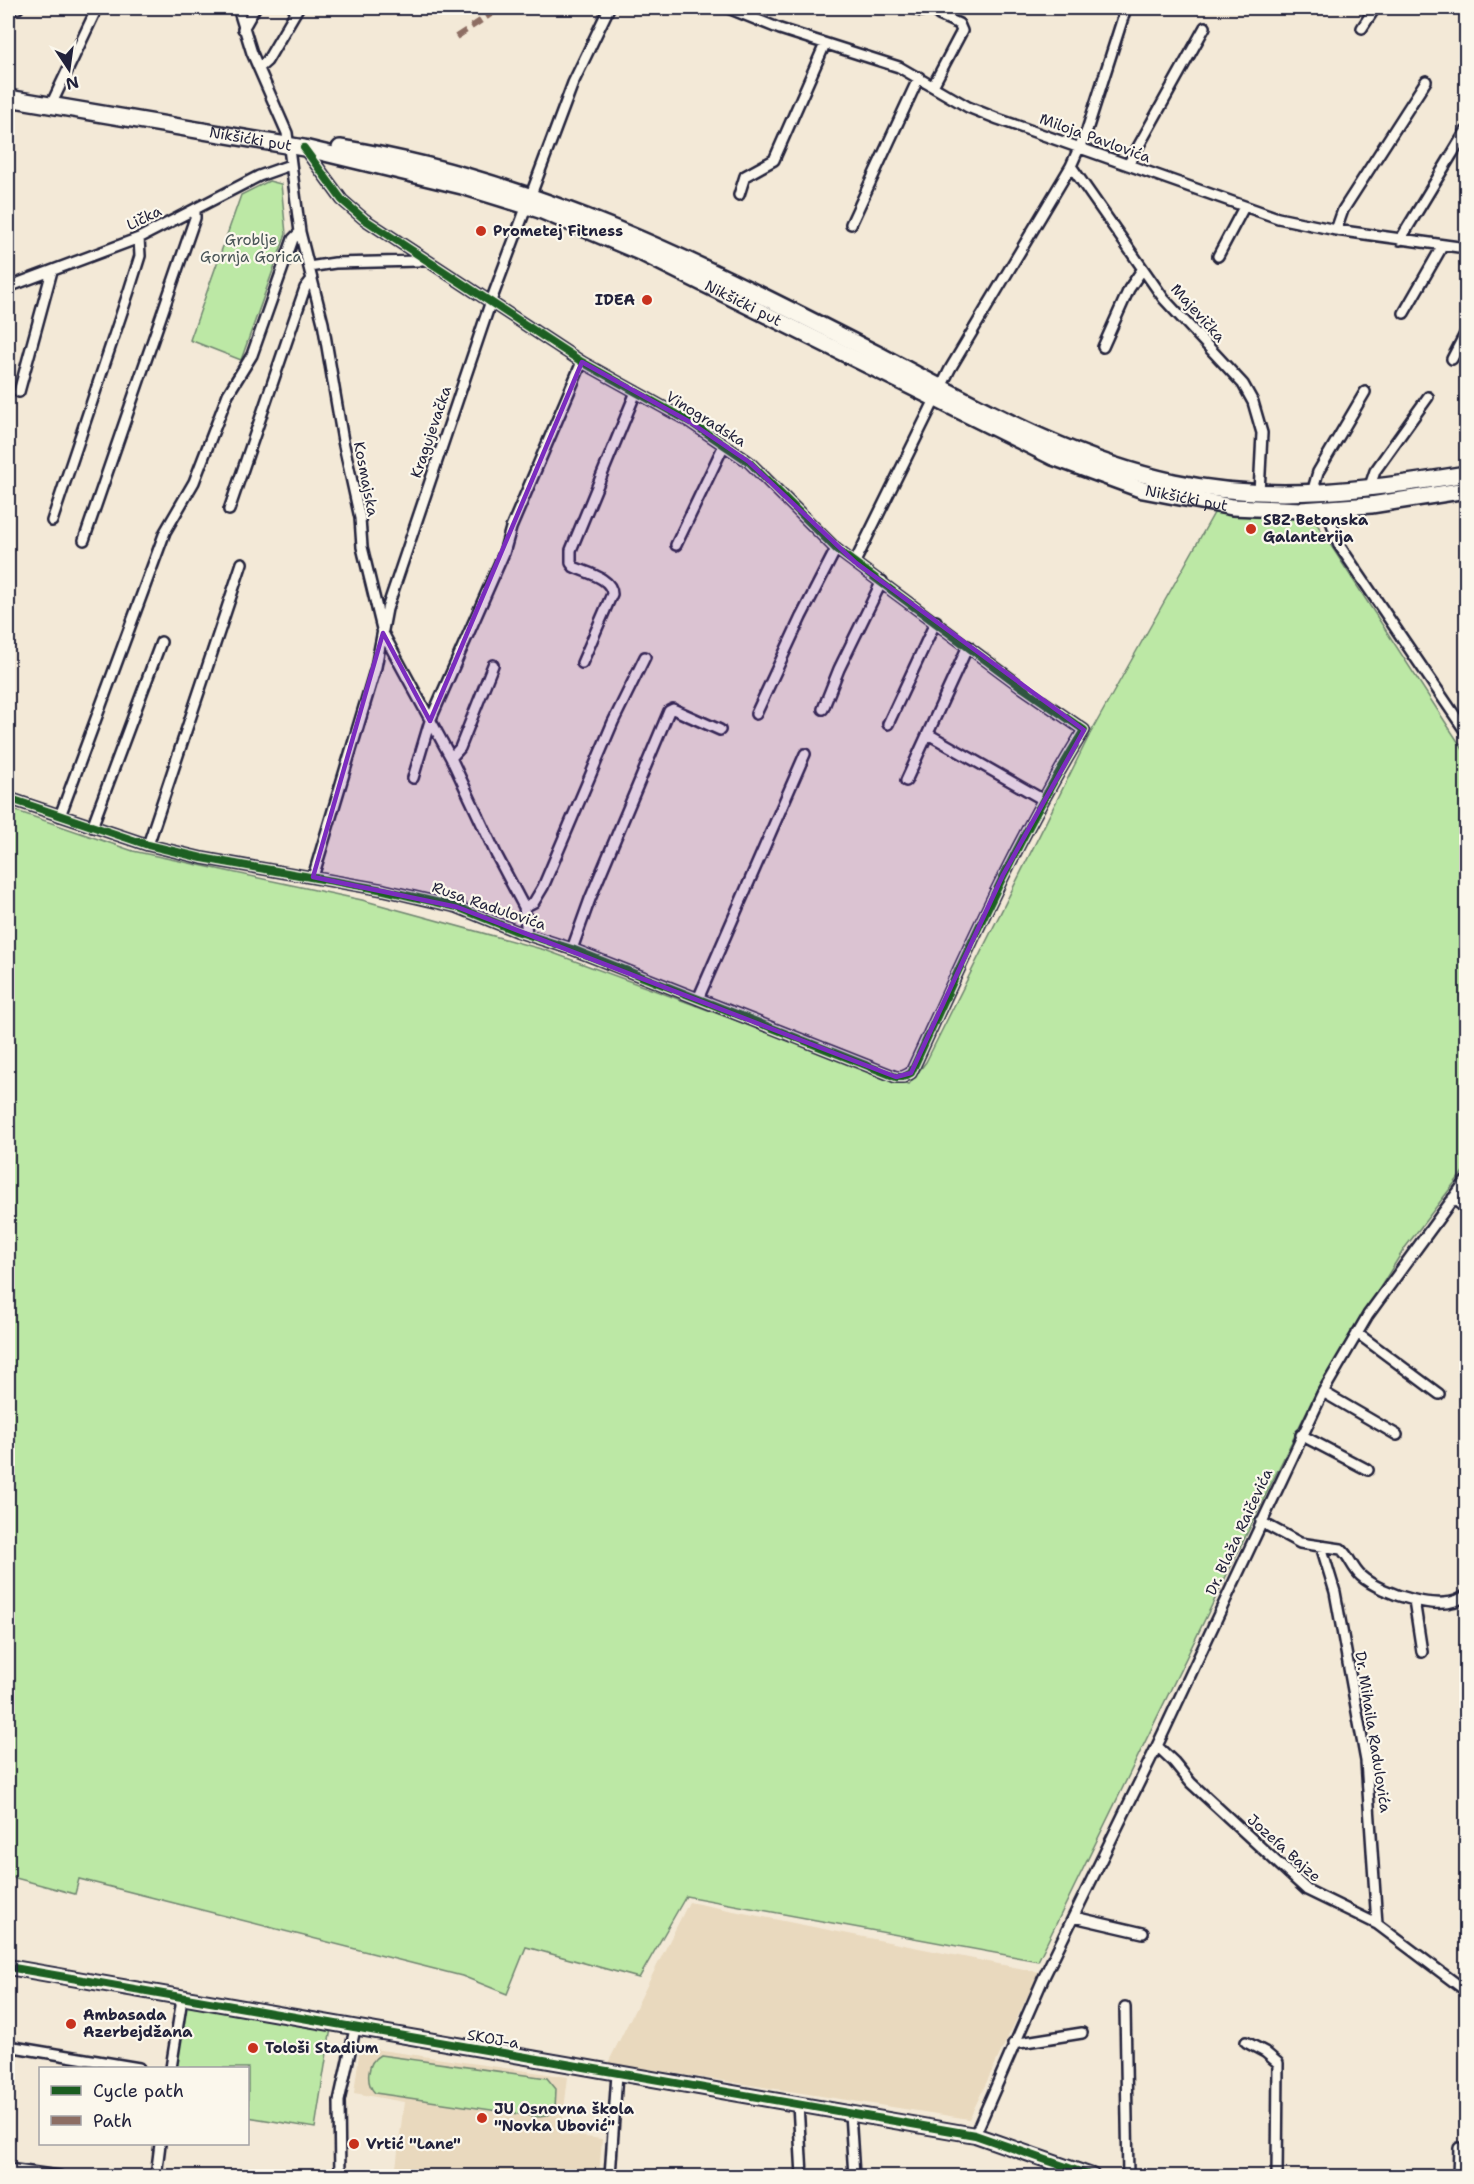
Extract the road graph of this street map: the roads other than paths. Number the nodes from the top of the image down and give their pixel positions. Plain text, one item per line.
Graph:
1 (18, 8) edge
2 (97, 8) edge
3 (238, 8) edge
4 (255, 8) edge
5 (298, 8) edge
6 (609, 8) edge
7 (729, 8) edge
8 (1126, 8) edge
9 (1375, 8) edge
10 (8, 10) edge
11 (939, 15) dead end
12 (1205, 27) dead end
13 (1362, 28) dead end
14 (243, 29) junction
15 (825, 44) junction
16 (259, 68) junction
17 (919, 77) junction
18 (1426, 81) dead end
19 (933, 86) junction
20 (8, 98) edge
21 (51, 105) junction
22 (1467, 131) edge
23 (287, 146) junction
24 (304, 148) junction
25 (1079, 148) junction
26 (290, 165) junction
27 (1128, 165) junction
28 (1071, 166) junction
29 (739, 195) dead end
30 (527, 200) junction
31 (1245, 207) junction
32 (195, 209) junction
33 (851, 224) dead end
34 (1336, 230) junction
35 (300, 232) junction
36 (139, 238) junction
37 (1400, 240) junction
38 (1443, 245) junction
39 (1467, 248) edge
40 (1218, 256) dead end
41 (425, 259) junction
42 (309, 267) junction
43 (52, 270) junction
44 (1142, 270) junction
45 (312, 279) junction
46 (8, 287) edge
47 (8, 294) edge
48 (8, 301) edge
49 (491, 301) junction
50 (1404, 314) dead end
51 (1467, 332) edge
52 (1103, 347) dead end
53 (1452, 359) dead end
54 (582, 362) junction
55 (19, 392) dead end
56 (636, 392) junction
57 (938, 392) junction
58 (1365, 392) dead end
59 (1428, 397) dead end
60 (724, 445) junction
61 (1467, 474) edge
62 (1369, 489) junction
63 (1467, 490) edge
64 (1259, 493) junction
65 (1312, 493) junction
66 (1327, 509) junction
67 (229, 510) dead end
68 (52, 521) dead end
69 (84, 540) dead end
70 (676, 546) dead end
71 (836, 549) junction
72 (855, 561) junction
73 (242, 563) dead end
74 (882, 581) junction
75 (936, 621) junction
76 (383, 633) junction
77 (161, 642) dead end
78 (968, 646) junction
79 (645, 657) dead end
80 (582, 663) dead end
81 (492, 665) dead end
82 (823, 709) dead end
83 (756, 714) dead end
84 (430, 721) junction
85 (888, 724) dead end
86 (720, 730) dead end
87 (1467, 732) edge
88 (928, 734) junction
89 (805, 754) dead end
90 (451, 758) junction
91 (412, 778) dead end
92 (906, 781) dead end
93 (8, 798) edge
94 (1042, 799) junction
95 (60, 816) junction
96 (92, 827) junction
97 (148, 845) junction
98 (313, 877) junction
99 (524, 907) junction
100 (527, 934) junction
101 (572, 949) junction
102 (698, 999) junction
103 (1467, 1181) edge
104 (1453, 1198) junction
105 (1467, 1209) edge
106 (1358, 1334) junction
107 (1323, 1392) junction
108 (1439, 1394) dead end
109 (1301, 1435) junction
110 (1397, 1435) dead end
111 (1368, 1470) dead end
112 (1261, 1522) junction
113 (1321, 1546) junction
114 (1467, 1595) edge
115 (1414, 1600) junction
116 (1422, 1652) dead end
117 (1157, 1746) junction
118 (1074, 1917) junction
119 (1377, 1924) junction
120 (1143, 1933) dead end
121 (8, 1967) edge
122 (1467, 1991) edge
123 (182, 1999) junction
124 (1125, 2007) dead end
125 (355, 2029) junction
126 (1082, 2033) dead end
127 (1246, 2042) dead end
128 (1013, 2044) junction
129 (8, 2046) edge
130 (133, 2067) edge
131 (171, 2067) edge
132 (617, 2074) junction
133 (798, 2104) junction
134 (850, 2113) junction
135 (975, 2135) junction
136 (160, 2145) edge
137 (1459, 2148) dead end
138 (8, 2169) edge
139 (1055, 2170) edge
140 (60, 2176) edge
141 (156, 2176) edge
142 (340, 2176) edge
143 (610, 2176) edge
144 (802, 2176) edge
145 (854, 2176) edge
146 (1092, 2176) edge
147 (1128, 2176) edge
148 (1277, 2176) edge
149 (1458, 2176) edge

1 - 10 street
2 - 21 street
3 - 14 street, Kosmajska
4 - 14 street
5 - 16 street
6 - 30 street, Kragujevačka
7 - 15 street, Miloja Pavlovića
8 - 25 street
9 - 13 street
11 - 19 street
12 - 27 street
14 - 16 street, Kosmajska
15 - 17 street, Miloja Pavlovića
15 - 29 street
16 - 23 street, Kosmajska
17 - 19 street, Miloja Pavlovića
17 - 33 street
18 - 34 street
19 - 25 street, Miloja Pavlovića
20 - 21 main road, Nikšićki put
21 - 23 main road, Nikšićki put
22 - 37 street
23 - 24 main road, Nikšićki put
23 - 26 street, Kosmajska
24 - 30 main road, Nikšićki put
24 - 41 street, Vinogradska
25 - 27 street, Miloja Pavlovića
25 - 28 street
26 - 32 street, Lička
26 - 35 street, Kosmajska
27 - 31 street, Miloja Pavlovića
28 - 44 street, Majevička
28 - 57 street
30 - 49 street, Kragujevačka
30 - 57 main road, Nikšićki put
31 - 34 street, Miloja Pavlovića
31 - 40 street
32 - 36 street, Lička
32 - 69 street
34 - 37 street, Miloja Pavlovića
35 - 42 street, Kosmajska
35 - 95 street
36 - 43 street, Lička
36 - 68 street
37 - 38 street, Miloja Pavlovića
38 - 39 street, Miloja Pavlovića
38 - 50 street
41 - 42 street
41 - 49 street, Vinogradska
42 - 45 street, Kosmajska
43 - 46 street, Lička
43 - 55 street
44 - 52 street
44 - 64 street, Majevička
45 - 67 street
45 - 76 street, Kosmajska
47 - 48 street
49 - 54 street, Vinogradska
49 - 76 street, Kragujevačka
51 - 53 street
54 - 56 street, Vinogradska
54 - 84 street
56 - 60 street, Vinogradska
56 - 80 street
57 - 64 main road
57 - 66 main road, Nikšićki put
57 - 72 street
58 - 65 street
59 - 62 street
60 - 70 street
60 - 71 street, Vinogradska
61 - 62 main road
62 - 65 main road
63 - 66 main road, Nikšićki put
64 - 65 main road
66 - 87 street
71 - 72 street, Vinogradska
71 - 83 street
72 - 74 street, Vinogradska
73 - 97 street
74 - 75 street, Vinogradska
74 - 82 street
75 - 78 street, Vinogradska
75 - 85 street
76 - 84 street, Kosmajska
76 - 98 street, Kragujevačka
77 - 96 street
78 - 88 street
78 - 94 street, Vinogradska
79 - 99 street
81 - 90 street
84 - 90 street, Kosmajska
84 - 91 street
86 - 101 street
88 - 92 street
88 - 94 street
89 - 102 street
90 - 99 street, Kosmajska
93 - 95 street, Rusa Radulovića
94 - 102 street, Rusa Radulovića
95 - 96 street, Rusa Radulovića
96 - 97 street, Rusa Radulovića
97 - 98 street, Rusa Radulovića
98 - 100 street, Rusa Radulovića
99 - 100 street, Kosmajska
100 - 101 street, Rusa Radulovića
101 - 102 street, Rusa Radulovića
103 - 104 street, Dr. Blaža Raičevića
104 - 105 street
104 - 106 street, Dr. Blaža Raičevića
106 - 107 street, Dr. Blaža Raičevića
106 - 108 street
107 - 109 street, Dr. Blaža Raičevića
107 - 110 street
109 - 111 street
109 - 112 street, Dr. Blaža Raičevića
112 - 113 street
112 - 117 street, Dr. Blaža Raičevića
113 - 115 street
113 - 119 street, Dr. Mihaila Radulovića
114 - 115 street
115 - 116 street
117 - 118 street, Dr. Blaža Raičevića
117 - 119 street, Jozefa Bajze
118 - 120 street
118 - 128 street, Dr. Blaža Raičevića
119 - 122 street, Jozefa Bajze
121 - 123 main road, SKOJ-a
123 - 125 main road, SKOJ-a
123 - 131 street
124 - 147 street
125 - 132 main road, SKOJ-a
125 - 142 street
126 - 128 street
127 - 148 street
128 - 135 street, Dr. Blaža Raičevića
129 - 130 street
132 - 133 main road, SKOJ-a
132 - 143 street
133 - 134 main road, SKOJ-a
133 - 144 street
134 - 135 main road, SKOJ-a
134 - 145 street
135 - 139 main road, SKOJ-a
136 - 141 street
137 - 149 street
138 - 140 street
139 - 146 main road, SKOJ-a

